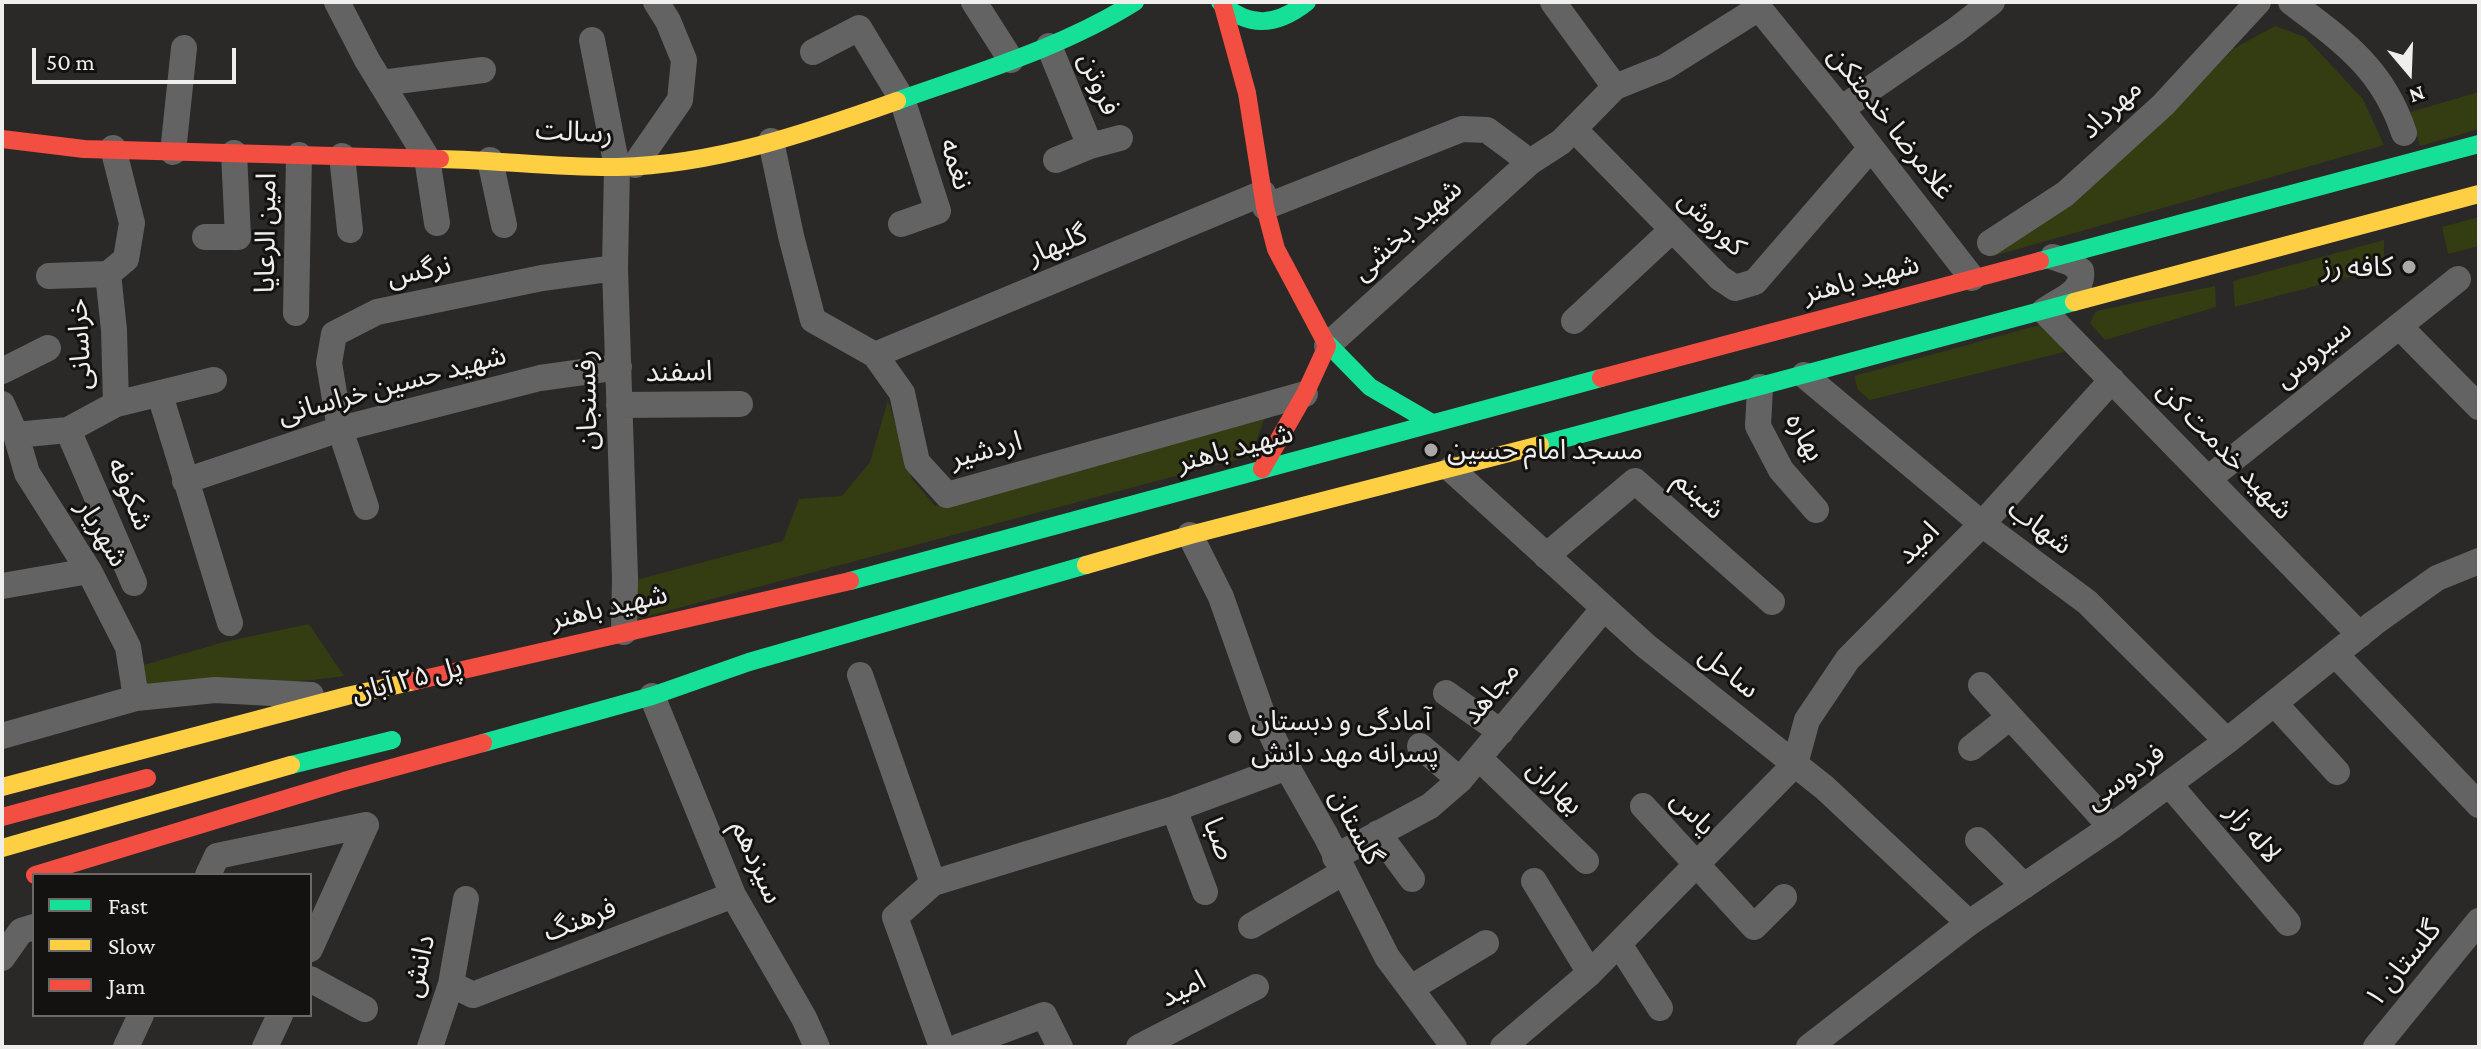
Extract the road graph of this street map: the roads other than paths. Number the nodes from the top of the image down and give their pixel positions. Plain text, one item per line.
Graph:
1 (337, 2) edge
2 (656, 2) edge
3 (974, 2) edge
4 (1308, 2) edge
5 (1553, 2) edge
6 (1992, 2) edge
7 (2258, 2) edge
8 (1221, 4) edge
9 (1756, 5) edge
10 (2300, 5) edge
11 (1128, 6) edge
12 (592, 40) dead end
13 (1049, 46) junction
14 (184, 48) dead end
15 (813, 52) dead end
16 (1011, 60) junction
17 (1258, 64) dead end
18 (483, 70) dead end
19 (381, 83) junction
20 (1615, 87) junction
21 (1247, 93) junction
22 (902, 99) junction
23 (1841, 109) junction
24 (1574, 129) junction
25 (2404, 133) dead end
26 (1120, 138) dead end
27 (2, 139) edge
28 (771, 141) junction
29 (2479, 144) edge
30 (1090, 146) junction
31 (113, 148) junction
32 (1871, 148) junction
33 (173, 152) junction
34 (234, 153) junction
35 (299, 155) junction
36 (342, 156) junction
37 (427, 158) junction
38 (490, 160) junction
39 (1056, 160) dead end
40 (1530, 162) junction
41 (626, 166) junction
42 (2479, 194) edge
43 (1264, 200) junction
44 (437, 223) dead end
45 (901, 224) dead end
46 (504, 225) dead end
47 (350, 230) dead end
48 (1672, 230) junction
49 (205, 237) dead end
50 (1990, 243) dead end
51 (2053, 257) junction
52 (615, 268) junction
53 (108, 274) junction
54 (49, 276) dead end
55 (1972, 278) junction
56 (2458, 279) dead end
57 (2044, 311) junction
58 (296, 313) dead end
59 (1574, 321) dead end
60 (2399, 326) junction
61 (1327, 346) junction
62 (48, 348) dead end
63 (875, 355) junction
64 (619, 367) junction
65 (2, 371) edge
66 (1804, 375) junction
67 (214, 380) dead end
68 (2112, 380) junction
69 (1760, 387) junction
70 (1305, 394) junction
71 (160, 395) junction
72 (2, 404) edge
73 (116, 404) junction
74 (740, 404) dead end
75 (619, 405) junction
76 (2479, 407) edge
77 (1432, 423) junction
78 (340, 429) junction
79 (68, 430) junction
80 (16, 435) junction
81 (1262, 469) junction
82 (1451, 469) junction
83 (15, 476) edge
84 (2208, 479) junction
85 (185, 481) junction
86 (366, 507) dead end
87 (1816, 510) dead end
88 (1982, 524) junction
89 (1190, 535) junction
90 (1546, 556) junction
91 (2479, 561) edge
92 (89, 571) junction
93 (134, 583) dead end
94 (2, 586) edge
95 (822, 589) junction
96 (1772, 602) dead end
97 (1604, 608) junction
98 (230, 623) dead end
99 (624, 632) junction
100 (2360, 635) junction
101 (684, 638) dead end
102 (2336, 655) junction
103 (749, 662) junction
104 (860, 675) dead end
105 (1981, 685) dead end
106 (618, 687) dead end
107 (1446, 693) dead end
108 (347, 696) junction
109 (652, 696) junction
110 (136, 698) junction
111 (2275, 704) junction
112 (2010, 717) junction
113 (1501, 732) junction
114 (2, 736) edge
115 (409, 736) dead end
116 (2227, 741) junction
117 (1420, 746) dead end
118 (1971, 748) dead end
119 (1479, 758) junction
120 (1795, 764) junction
121 (1287, 767) junction
122 (2337, 772) dead end
123 (160, 774) dead end
124 (1460, 780) junction
125 (2169, 784) junction
126 (2, 787) edge
127 (2479, 805) edge
128 (1643, 806) dead end
129 (1174, 809) junction
130 (2, 817) edge
131 (2111, 827) junction
132 (1378, 833) junction
133 (1978, 840) dead end
134 (2, 848) edge
135 (1586, 861) dead end
136 (1340, 864) junction
137 (1698, 864) junction
138 (212, 866) edge
139 (42, 873) edge
140 (32, 876) edge
141 (1412, 879) dead end
142 (1534, 881) dead end
143 (13, 882) dead end
144 (933, 883) junction
145 (2024, 886) junction
146 (1205, 892) dead end
147 (733, 895) junction
148 (1784, 897) dead end
149 (466, 899) dead end
150 (2479, 921) edge
151 (1969, 923) junction
152 (2288, 923) dead end
153 (1251, 926) dead end
154 (32, 928) edge
155 (1486, 943) dead end
156 (1619, 944) junction
157 (312, 945) edge
158 (2, 958) edge
159 (1590, 973) junction
160 (312, 980) edge
161 (451, 984) junction
162 (1256, 987) dead end
163 (1411, 988) junction
164 (1660, 1008) dead end
165 (365, 1009) dead end
166 (140, 1017) edge
167 (279, 1017) edge
168 (126, 1047) edge
169 (265, 1047) edge
170 (430, 1047) edge
171 (817, 1047) edge
172 (942, 1047) edge
173 (958, 1047) edge
174 (1060, 1047) edge
175 (1139, 1047) edge
176 (1454, 1047) edge
177 (1503, 1047) edge
178 (1809, 1047) edge
179 (2376, 1047) edge

1 - 19 street
2 - 41 street
3 - 16 street
4 - 8 main road
5 - 20 street
6 - 23 street
7 - 50 street, مهرداد
8 - 21 main road
9 - 20 street, غلامرضا خدمتکن
9 - 23 street, غلامرضا خدمتکن
10 - 25 street
11 - 13 main road, رسالت
12 - 41 street, رفسنجان
13 - 16 main road, رسالت
13 - 30 street, فروتن
14 - 33 street
15 - 22 street
16 - 22 main road, رسالت
17 - 21 main road
18 - 19 street
19 - 37 street
20 - 24 street, غلامرضا خدمتکن
21 - 43 main road
22 - 28 main road, رسالت
22 - 45 street, نغمه
23 - 32 street, غلامرضا خدمتکن
24 - 40 street, غلامرضا خدمتکن
24 - 48 street, کوروش
26 - 30 street
27 - 31 main road, رسالت
28 - 41 main road, رسالت
28 - 63 street, اردشیر
29 - 51 main road, شهید باهنر
30 - 39 street
31 - 33 main road, رسالت
31 - 53 street, خراسانی
32 - 48 street, کوروش
32 - 55 street, غلامرضا خدمتکن
33 - 34 main road, رسالت
34 - 35 main road, رسالت
34 - 49 street
35 - 36 main road, رسالت
35 - 58 street, امین الرعایا
36 - 37 main road, رسالت
36 - 47 street
37 - 38 main road, رسالت
37 - 44 street
38 - 41 main road, رسالت
38 - 46 street
40 - 43 street, گلبهار
40 - 61 street, شهید بخشی
41 - 52 street, رفسنجان
42 - 57 main road
43 - 61 main road
43 - 63 street, گلبهار
48 - 59 street
51 - 55 main road, شهید باهنر
51 - 57 street
52 - 64 street, رفسنجان
52 - 78 street, نرگس
53 - 54 street
53 - 73 street, خراسانی
55 - 77 main road, شهید باهنر
56 - 60 street, سیروس
57 - 66 main road
57 - 68 street, شهید خدمت کن
60 - 76 street
60 - 84 street, سیروس
61 - 70 main road
61 - 77 main road
62 - 65 street
63 - 70 street, اردشیر
64 - 75 street, رفسنجان
64 - 78 street, شهید حسین خراسانی
66 - 69 main road
66 - 88 street, شهاب
67 - 71 street
68 - 84 street, شهید خدمت کن
68 - 88 street, امید
69 - 82 main road
69 - 87 street, بهاره
70 - 81 main road
71 - 73 street
71 - 85 street
72 - 80 street, شهریار
73 - 79 street
74 - 75 street, اسفند
75 - 99 street, رفسنجان
77 - 81 main road, شهید باهنر
78 - 85 street, شهید حسین خراسانی
78 - 86 street
79 - 80 street
79 - 93 street, شکوفه
80 - 83 street, شهریار
81 - 95 main road, شهید باهنر
82 - 89 main road
82 - 90 street, ساحل
83 - 92 street, شهریار
84 - 100 street, شهید خدمت کن
85 - 98 street
88 - 116 street, شهاب
88 - 120 street, امید
89 - 103 main road
89 - 121 street, گلستان
90 - 96 street, شبنم
90 - 97 street, ساحل
91 - 100 street, فردوسی
92 - 94 street
92 - 110 street, شهریار
95 - 99 main road, شهید باهنر
95 - 101 main road
97 - 113 street, مجاهد
97 - 120 street, ساحل
99 - 108 main road, شهید باهنر
100 - 102 street, فردوسی
102 - 111 street, فردوسی
102 - 127 street
103 - 106 main road
103 - 109 main road
104 - 144 street
105 - 112 street
107 - 113 street
108 - 110 street
108 - 126 main road, شهید باهنر
109 - 139 main road
109 - 147 street, سیزدهم
110 - 114 street
111 - 116 street, فردوسی
111 - 122 street
112 - 118 street
112 - 131 street
113 - 119 street, مجاهد
115 - 134 main road, پل ۲۵ آبان
116 - 125 street, فردوسی
117 - 124 street
119 - 124 street, مجاهد
119 - 135 street, بهاران
120 - 137 street
120 - 151 street, ساحل
121 - 129 street
121 - 136 street, گلستان
123 - 130 main road
124 - 132 street, مجاهد
125 - 131 street, فردوسی
125 - 152 street, لاله زار
128 - 137 street, یاس
129 - 144 street
129 - 146 street, صبا
131 - 145 street, فردوسی
132 - 136 street, مجاهد
132 - 141 street
133 - 145 street
136 - 153 street, مجاهد
136 - 163 street, گلستان
137 - 148 street, یاس
137 - 156 street
138 - 157 street
140 - 143 main road
142 - 159 street
144 - 172 street
145 - 151 street, فردوسی
147 - 161 street, فرهنگ
147 - 171 street, سیزدهم
149 - 161 street, دانش
150 - 179 street, گلستان ۱
151 - 178 street, فردوسی
154 - 158 street
155 - 163 street
156 - 159 street
156 - 164 street
159 - 177 street
160 - 165 street
161 - 170 street, دانش
162 - 175 street, امید
163 - 176 street, گلستان
166 - 168 street
167 - 169 street
173 - 174 street

